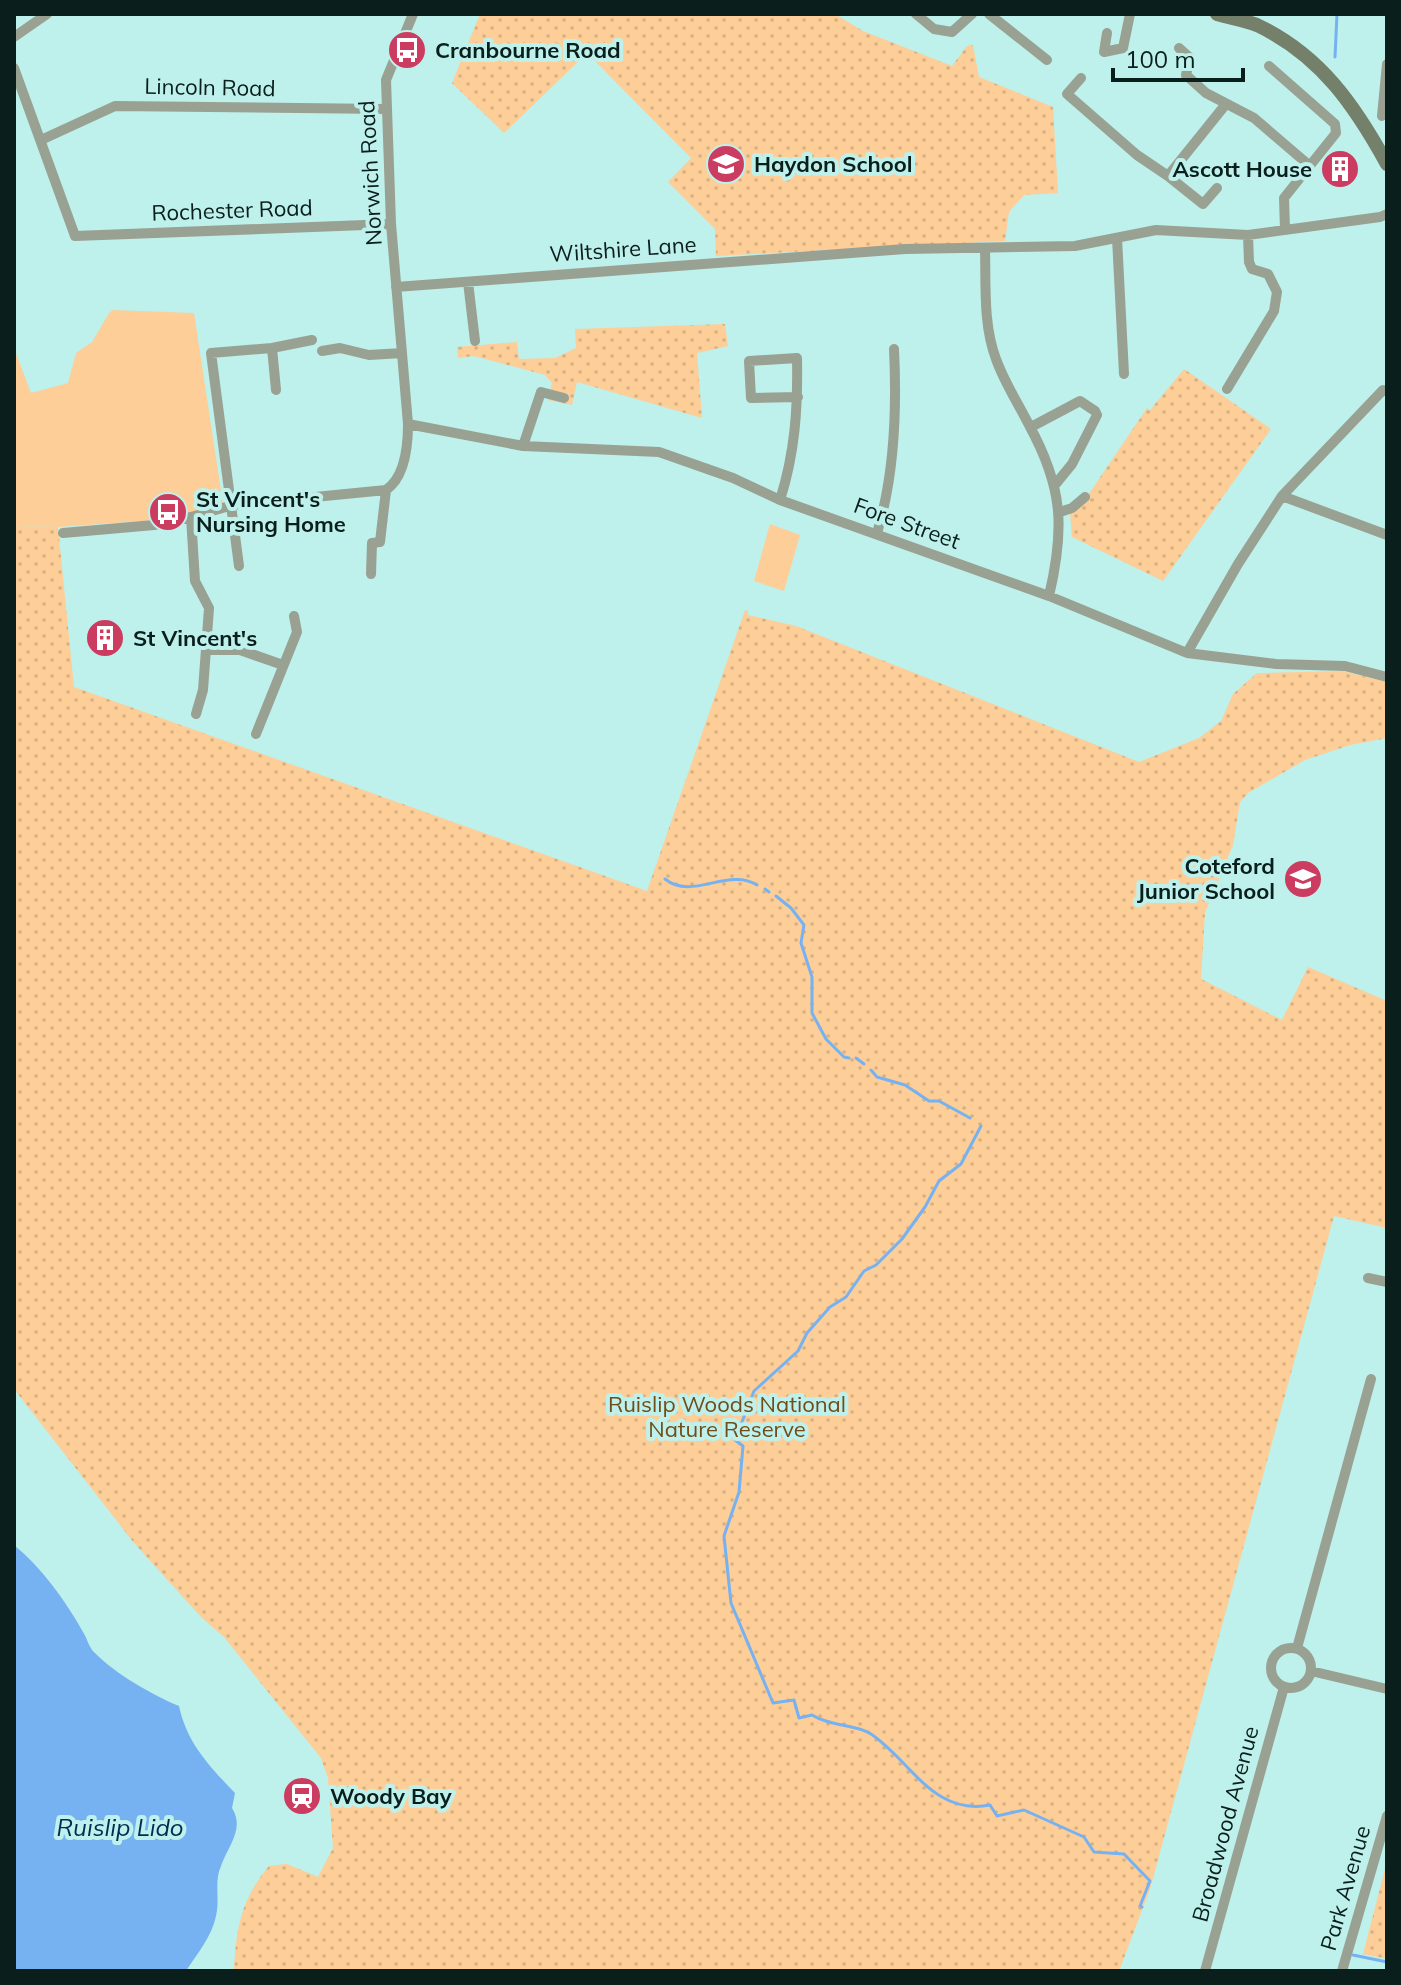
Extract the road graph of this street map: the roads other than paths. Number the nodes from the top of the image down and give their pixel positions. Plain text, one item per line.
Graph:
1 (47, 14) edge
2 (412, 14) edge
3 (916, 14) edge
4 (972, 14) edge
5 (989, 14) edge
6 (1130, 14) edge
7 (1217, 14) edge
8 (1260, 20) edge
9 (1107, 33) dead end
10 (14, 37) edge
11 (1179, 48) dead end
12 (1047, 60) dead end
13 (1387, 64) edge
14 (1269, 66) dead end
15 (14, 68) edge
16 (1081, 78) dead end
17 (1226, 104) junction
18 (385, 109) junction
19 (1384, 115) edge
20 (1367, 128) junction
21 (41, 140) junction
22 (1387, 164) edge
23 (1310, 166) junction
24 (1168, 176) junction
25 (1217, 188) dead end
26 (1387, 214) edge
27 (391, 224) junction
28 (1285, 230) junction
29 (1248, 235) junction
30 (1117, 238) junction
31 (985, 249) junction
32 (468, 282) junction
33 (396, 287) junction
34 (312, 340) dead end
35 (475, 341) dead end
36 (272, 348) junction
37 (894, 349) dead end
38 (322, 351) dead end
39 (402, 353) junction
40 (1124, 374) dead end
41 (1227, 389) dead end
42 (276, 390) dead end
43 (1387, 391) edge
44 (798, 397) junction
45 (564, 398) dead end
46 (408, 424) junction
47 (1031, 427) junction
48 (523, 446) junction
49 (1054, 486) junction
50 (386, 490) junction
51 (1282, 496) junction
52 (1085, 497) dead end
53 (780, 500) junction
54 (233, 505) junction
55 (1060, 512) junction
56 (191, 517) junction
57 (63, 533) dead end
58 (877, 533) junction
59 (1387, 535) edge
60 (239, 566) dead end
61 (371, 574) dead end
62 (1049, 596) junction
63 (294, 616) dead end
64 (208, 650) junction
65 (1187, 653) junction
66 (283, 665) junction
67 (1387, 677) edge
68 (196, 714) dead end
69 (256, 734) dead end
70 (1368, 1278) dead end
71 (1387, 1282) edge
72 (1371, 1379) dead end
73 (1297, 1648) junction
74 (1311, 1671) junction
75 (1284, 1687) junction
76 (1387, 1689) edge
77 (1387, 1816) edge
78 (1205, 1971) edge
79 (1342, 1971) edge

1 - 10 street
2 - 18 street, Norwich Road
3 - 4 street
5 - 12 street
6 - 9 street
7 - 8 main road
8 - 20 main road
11 - 17 street
13 - 19 street
14 - 23 street
15 - 21 street
16 - 24 street
17 - 23 street
17 - 24 street
18 - 21 street, Lincoln Road
18 - 27 street, Norwich Road
19 - 20 street
20 - 22 main road
21 - 27 street, Rochester Road
23 - 28 street
24 - 25 street
26 - 28 street, Wiltshire Lane
27 - 33 street, Norwich Road
28 - 29 street, Wiltshire Lane
29 - 30 street, Wiltshire Lane
29 - 41 street
30 - 31 street, Wiltshire Lane
30 - 40 street
31 - 32 street, Wiltshire Lane
31 - 47 street
32 - 33 street, Wiltshire Lane
32 - 35 street
33 - 39 street
34 - 36 street
36 - 42 street
36 - 54 street
37 - 58 street
38 - 39 street
39 - 46 street
43 - 51 street
44 - 44 street
44 - 53 street
45 - 48 street
46 - 48 street, Fore Street
46 - 50 street
47 - 49 street
47 - 49 street
48 - 53 street, Fore Street
49 - 55 street
50 - 54 street
50 - 61 street
51 - 59 street
51 - 65 street
52 - 55 street
53 - 58 street, Fore Street
54 - 56 street
54 - 60 street
55 - 62 street
56 - 57 street
56 - 64 street
58 - 62 street, Fore Street
62 - 65 street, Fore Street
63 - 66 street
64 - 66 street
64 - 68 street
65 - 67 street, Fore Street
66 - 69 street
70 - 71 street
72 - 73 street
73 - 74 street
73 - 75 street
74 - 75 street
74 - 76 street
75 - 78 street, Broadwood Avenue
77 - 79 street, Park Avenue

